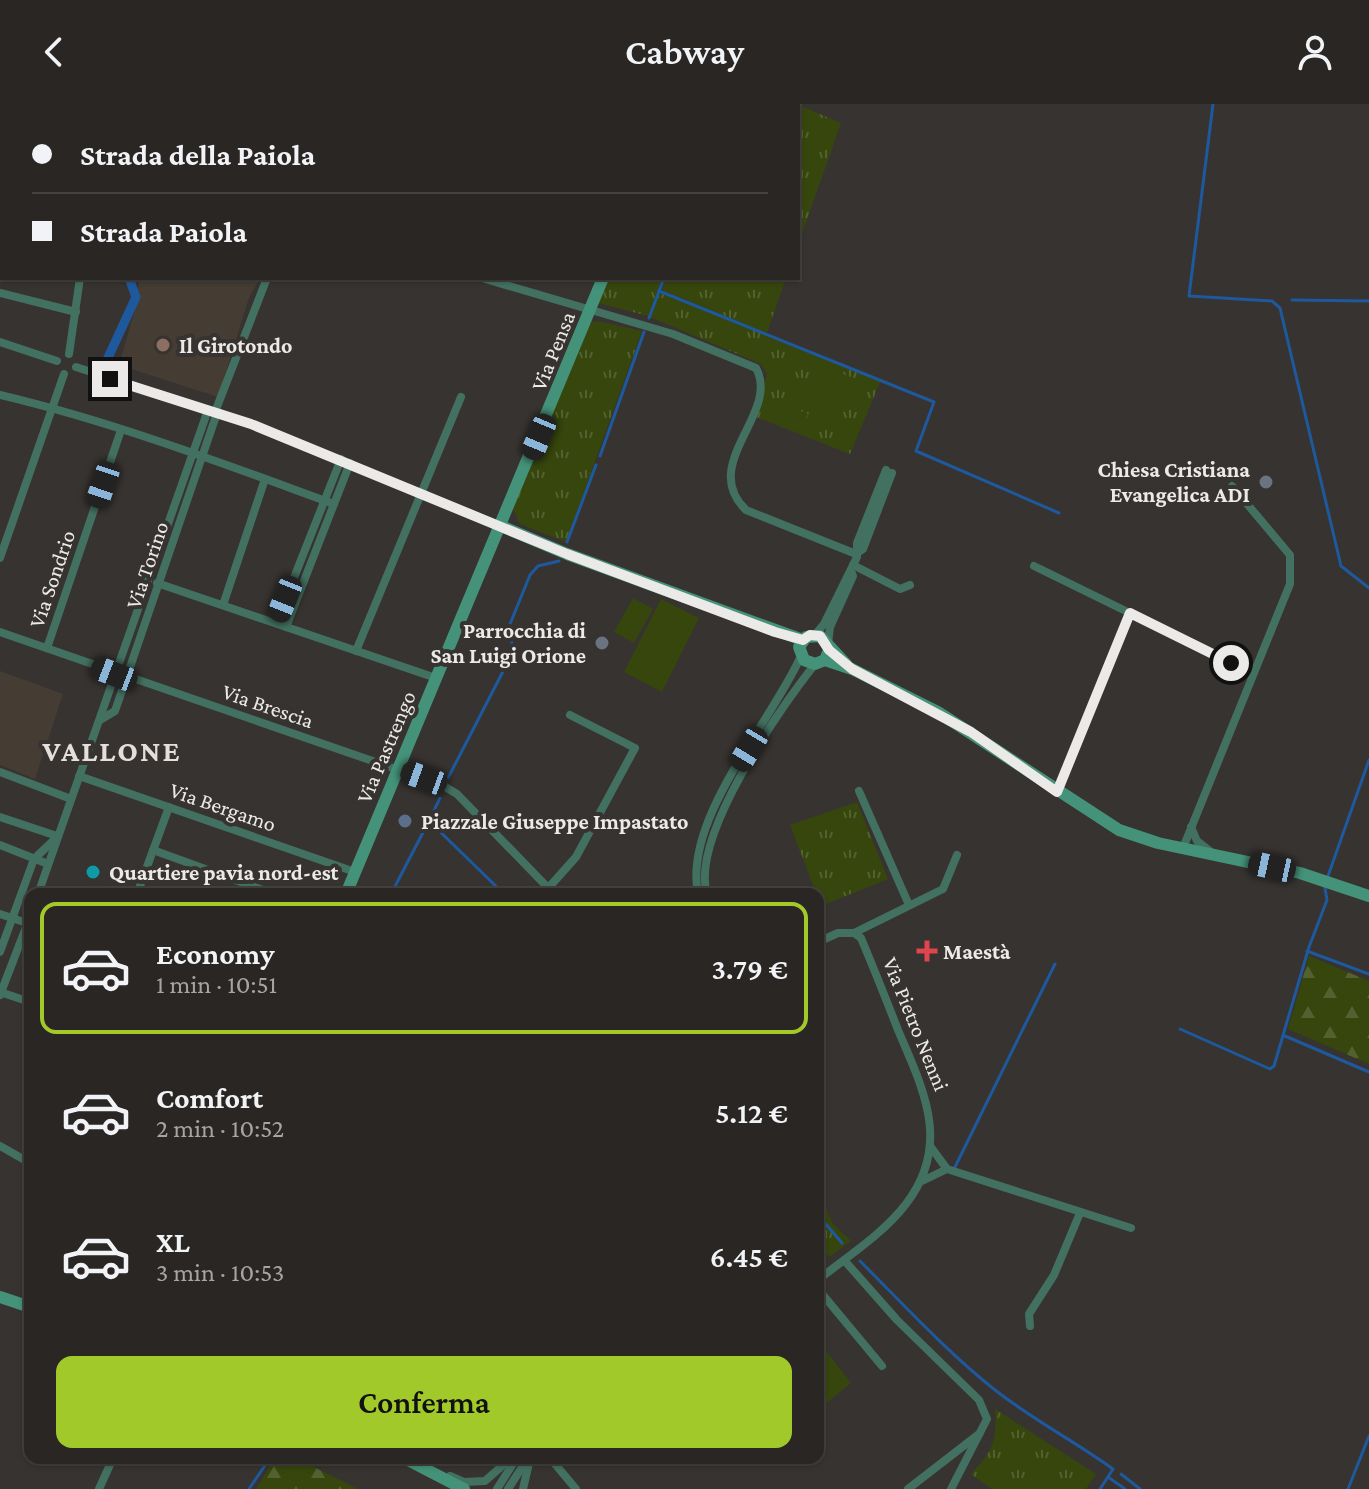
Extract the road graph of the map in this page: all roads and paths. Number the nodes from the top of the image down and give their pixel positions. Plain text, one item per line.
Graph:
1 (80, 280) edge
2 (266, 280) edge
3 (489, 280) edge
4 (602, 280) edge
5 (0, 293) edge
6 (590, 311) junction
7 (76, 312) junction
8 (0, 342) edge
9 (69, 354) junction
10 (57, 361) junction
11 (76, 367) junction
12 (64, 374) junction
13 (0, 395) edge
14 (461, 397) dead end
15 (53, 407) junction
16 (213, 412) junction
17 (121, 430) junction
18 (192, 453) junction
19 (203, 455) junction
20 (346, 461) junction
21 (889, 471) dead end
22 (265, 479) junction
23 (1232, 486) dead end
24 (420, 492) junction
25 (329, 502) junction
26 (501, 526) junction
27 (856, 554) junction
28 (0, 558) edge
29 (1034, 566) dead end
30 (852, 568) junction
31 (148, 579) junction
32 (160, 584) junction
33 (910, 585) dead end
34 (223, 605) junction
35 (1130, 613) junction
36 (276, 623) junction
37 (286, 627) junction
38 (0, 632) edge
39 (805, 646) junction
40 (47, 648) junction
41 (356, 651) junction
42 (824, 654) junction
43 (1252, 673) junction
44 (114, 674) junction
45 (127, 678) junction
46 (436, 678) junction
47 (570, 715) dead end
48 (99, 721) junction
49 (398, 769) junction
50 (0, 772) edge
51 (79, 776) junction
52 (859, 791) dead end
53 (1057, 792) junction
54 (71, 799) junction
55 (169, 807) junction
56 (0, 817) edge
57 (1191, 827) junction
58 (57, 836) junction
59 (0, 845) edge
60 (1183, 848) junction
61 (153, 850) junction
62 (957, 855) dead end
63 (1215, 855) junction
64 (34, 859) junction
65 (48, 864) junction
66 (355, 872) junction
67 (40, 888) edge
68 (139, 888) edge
69 (258, 888) edge
70 (348, 888) edge
71 (544, 888) edge
72 (551, 888) edge
73 (697, 888) edge
74 (707, 888) edge
75 (1369, 896) edge
76 (909, 905) junction
77 (0, 914) edge
78 (13, 919) junction
79 (24, 921) edge
80 (854, 933) junction
81 (24, 934) edge
82 (824, 939) edge
83 (0, 952) edge
84 (0, 993) edge
85 (24, 1000) edge
86 (930, 1145) junction
87 (0, 1146) edge
88 (24, 1160) edge
89 (947, 1169) junction
90 (920, 1182) junction
91 (1080, 1213) junction
92 (1131, 1228) dead end
93 (844, 1260) junction
94 (824, 1275) edge
95 (824, 1296) edge
96 (0, 1297) edge
97 (24, 1305) edge
98 (1030, 1326) dead end
99 (882, 1366) dead end
100 (983, 1431) junction
101 (950, 1456) junction
102 (110, 1464) edge
103 (417, 1464) edge
104 (420, 1464) edge
105 (506, 1464) edge
106 (511, 1464) edge
107 (526, 1464) edge
108 (529, 1464) edge
109 (555, 1464) edge
110 (963, 1471) junction
111 (99, 1489) edge
112 (464, 1489) edge
113 (497, 1489) edge
114 (508, 1489) edge
115 (523, 1489) edge
116 (576, 1489) edge
117 (908, 1489) edge
118 (951, 1489) edge

1 - 7 street
2 - 16 street
3 - 6 street
4 - 6 street, Via Pensa
5 - 7 street
6 - 26 street, Via Pensa
6 - 27 street
7 - 9 street
8 - 10 street
9 - 10 street
9 - 11 street
10 - 12 street
11 - 12 street
11 - 16 street
12 - 15 street
13 - 15 street
14 - 24 street
15 - 17 street
15 - 28 street
16 - 18 street, Via Torino
16 - 19 street, Via Torino
16 - 20 street
17 - 18 street
17 - 40 street, Via Sondrio
18 - 19 street
18 - 31 street, Via Torino
19 - 22 street
19 - 32 street, Via Torino
20 - 24 street
20 - 25 street
21 - 27 street
22 - 25 street
22 - 34 street
23 - 43 street
24 - 26 street
24 - 41 street
25 - 36 street
25 - 37 street
26 - 39 street
26 - 46 street, Via Pastrengo
27 - 30 street
29 - 35 street
30 - 33 street
30 - 39 street
30 - 42 street
31 - 32 street
31 - 44 street, Via Torino
32 - 34 street
32 - 45 street, Via Torino
34 - 36 street
35 - 43 street
35 - 53 street
36 - 37 street
37 - 41 street
38 - 40 street, Via Brescia
39 - 42 street
39 - 42 street
39 - 73 street
40 - 44 street, Via Brescia
41 - 46 street
42 - 53 street
42 - 74 street
43 - 57 street
44 - 45 street, Via Brescia
44 - 48 street, Via Torino
45 - 48 street, Via Torino
45 - 49 street, Via Brescia
46 - 49 street, Via Pastrengo
47 - 72 street
48 - 51 street, Via Torino
49 - 66 street, Via Pastrengo
49 - 71 street, Via Brescia
50 - 54 street
51 - 54 street, Via Torino
51 - 55 street, Via Bergamo
52 - 76 street
53 - 60 street
54 - 58 street, Via Torino
55 - 61 street
55 - 66 street, Via Bergamo
56 - 58 street
57 - 60 street
57 - 63 street
58 - 64 street, Via Torino
58 - 65 street, Via Torino
59 - 64 street
60 - 63 street
61 - 68 street
61 - 69 street
62 - 76 street
63 - 75 street
64 - 65 street
64 - 78 street, Via Torino
65 - 67 street, Via Torino
66 - 70 street, Via Pastrengo
76 - 80 street
77 - 78 street
78 - 79 street
78 - 83 street, Via Torino
80 - 82 street
80 - 86 street, Via Pietro Nenni
81 - 84 street
84 - 85 street
86 - 89 street
86 - 90 street, Via Pietro Nenni
87 - 88 street
89 - 90 street
89 - 91 street
90 - 93 street, Via Pietro Nenni
91 - 92 street
91 - 98 street
93 - 94 street, Via Pietro Nenni
93 - 100 street
95 - 99 street
96 - 97 street
100 - 101 street
100 - 110 street
101 - 110 street
101 - 117 street
102 - 111 street
103 - 112 street
104 - 105 street
106 - 113 street
107 - 114 street
108 - 115 street
109 - 116 street
110 - 118 street

